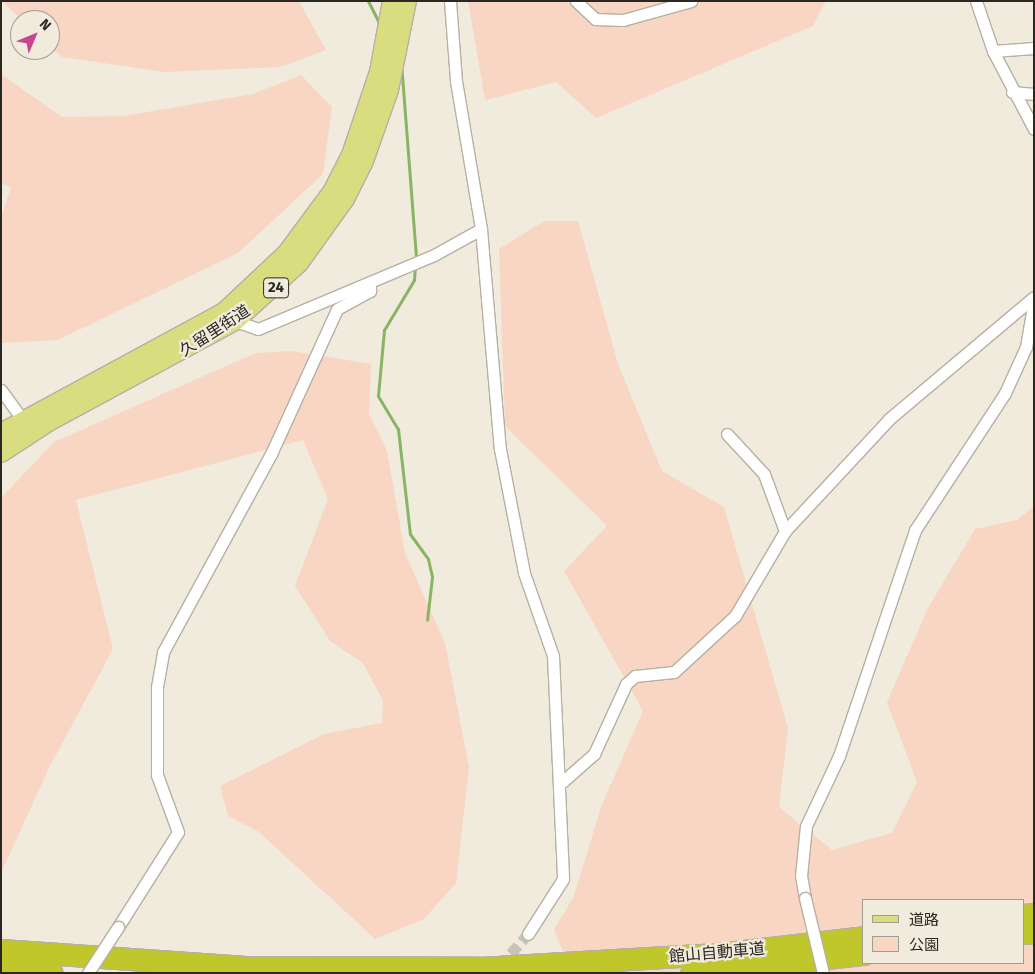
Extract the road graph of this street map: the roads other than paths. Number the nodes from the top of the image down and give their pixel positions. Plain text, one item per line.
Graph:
1 (392, 1) edge
2 (407, 1) edge
3 (450, 1) edge
4 (576, 1) edge
5 (691, 1) edge
6 (976, 1) edge
7 (1034, 48) edge
8 (993, 51) junction
9 (1012, 92) junction
10 (1034, 94) edge
11 (1034, 130) edge
12 (481, 229) junction
13 (370, 282) junction
14 (1034, 299) edge
15 (234, 321) junction
16 (1, 390) edge
17 (22, 419) junction
18 (1, 433) edge
19 (727, 434) dead end
20 (1, 453) edge
21 (785, 531) junction
22 (562, 782) junction
23 (528, 934) tunnel mouth
24 (862, 937) edge
25 (1, 950) edge
26 (862, 954) edge
27 (1, 968) edge
28 (52, 973) edge
29 (88, 973) edge
30 (691, 973) edge
31 (823, 973) edge

1 - 17 main road, 久留里街道 / 24
2 - 15 main road, 久留里街道 / 24
3 - 12 street
4 - 5 street
6 - 8 street
7 - 8 street
8 - 9 street
9 - 10 street
9 - 11 street
12 - 13 street
12 - 22 street
13 - 15 street
13 - 29 street, bridge
14 - 21 street
14 - 31 street, bridge
15 - 20 main road, 久留里街道 / 24
16 - 17 street
17 - 18 main road, 久留里街道 / 24
19 - 21 street
21 - 22 street
22 - 23 street
24 - 25 highway, 館山自動車道
26 - 30 highway, 館山自動車道
27 - 28 highway

